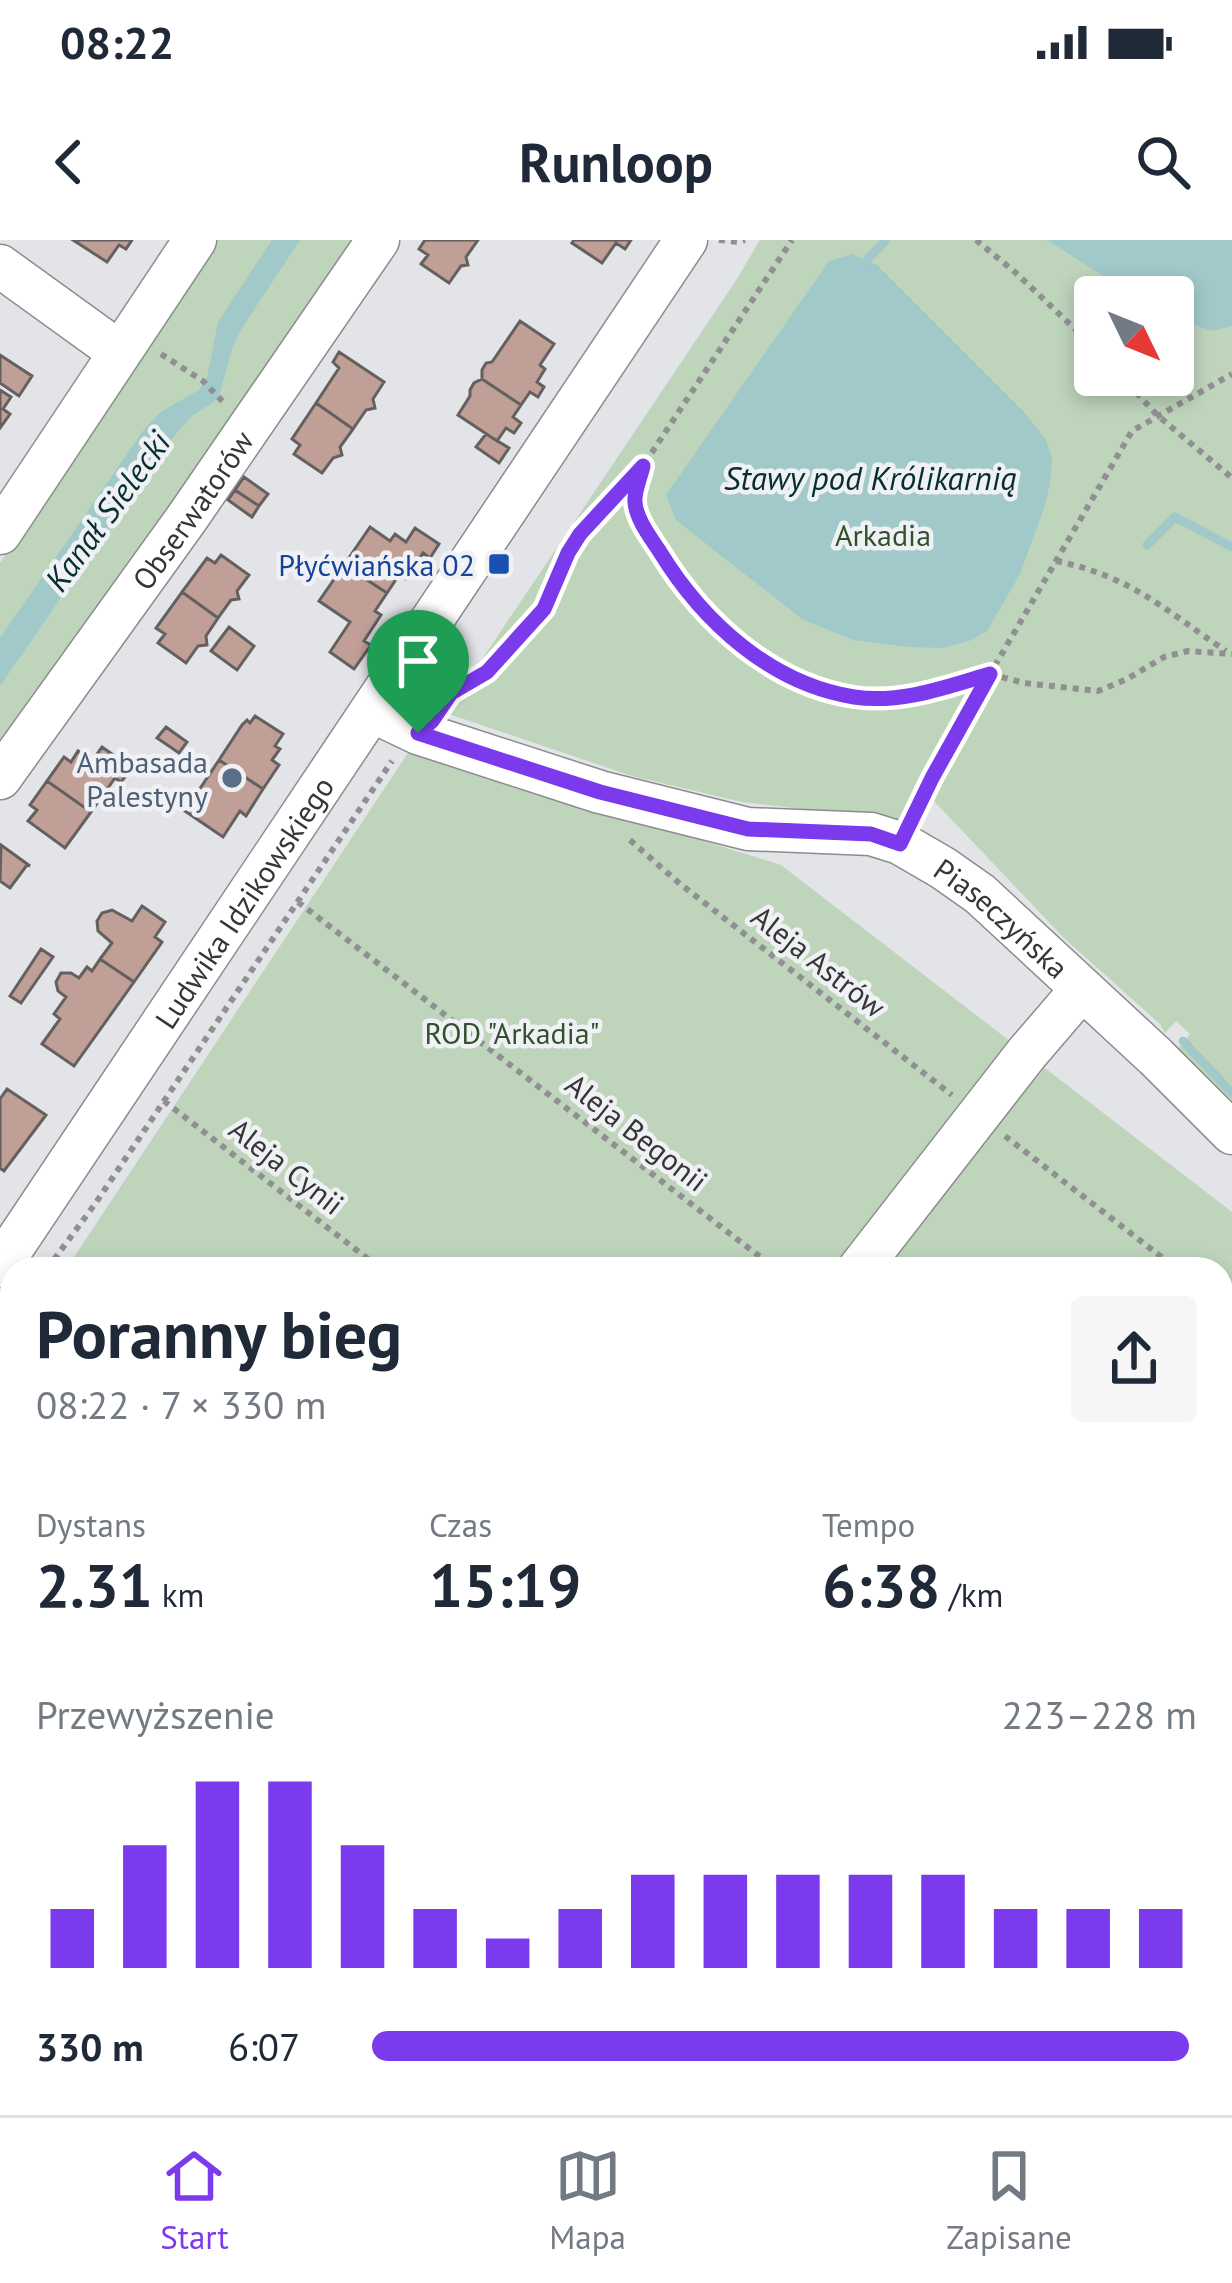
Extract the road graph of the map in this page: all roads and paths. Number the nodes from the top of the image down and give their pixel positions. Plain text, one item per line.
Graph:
1 (195, 240) edge
2 (378, 240) edge
3 (686, 240) edge
4 (717, 240) edge
5 (745, 240) edge
6 (792, 240) edge
7 (976, 240) edge
8 (0, 266) edge
9 (1074, 328) edge
10 (119, 352) junction
11 (1232, 374) edge
12 (203, 381) dead end
13 (1139, 396) edge
14 (217, 397) dead end
15 (1157, 416) junction
16 (643, 466) junction
17 (1232, 478) edge
18 (0, 533) edge
19 (1056, 561) junction
20 (1231, 653) edge
21 (990, 674) junction
22 (372, 711) junction
23 (418, 733) junction
24 (0, 778) edge
25 (631, 840) dead end
26 (900, 844) junction
27 (297, 901) junction
28 (1082, 988) junction
29 (164, 1101) junction
30 (980, 1117) junction
31 (1232, 1133) edge
32 (4, 1257) edge
33 (56, 1257) edge
34 (366, 1257) edge
35 (760, 1257) edge
36 (869, 1257) edge
37 (1161, 1257) edge

1 - 10 street
2 - 24 street, Obserwatorów
3 - 22 street, Ludwika Idzikowskiego
4 - 5 path
6 - 16 path
7 - 9 path
8 - 10 street
10 - 18 street
11 - 15 path
12 - 14 path
13 - 15 path
15 - 17 path
15 - 19 path
16 - 21 path
16 - 23 path
19 - 20 path
19 - 21 path
20 - 21 path
21 - 26 path
22 - 23 street, Piaseczyńska
22 - 32 street, Ludwika Idzikowskiego
23 - 26 street, Piaseczyńska
23 - 27 path
25 - 30 path, Aleja Astrów
26 - 28 street, Piaseczyńska
27 - 29 path
27 - 35 path, Aleja Begonii
28 - 30 street
28 - 31 street, Piaseczyńska
29 - 33 path
29 - 34 path, Aleja Cynii
30 - 36 street
30 - 37 path, Aleja Astrów

